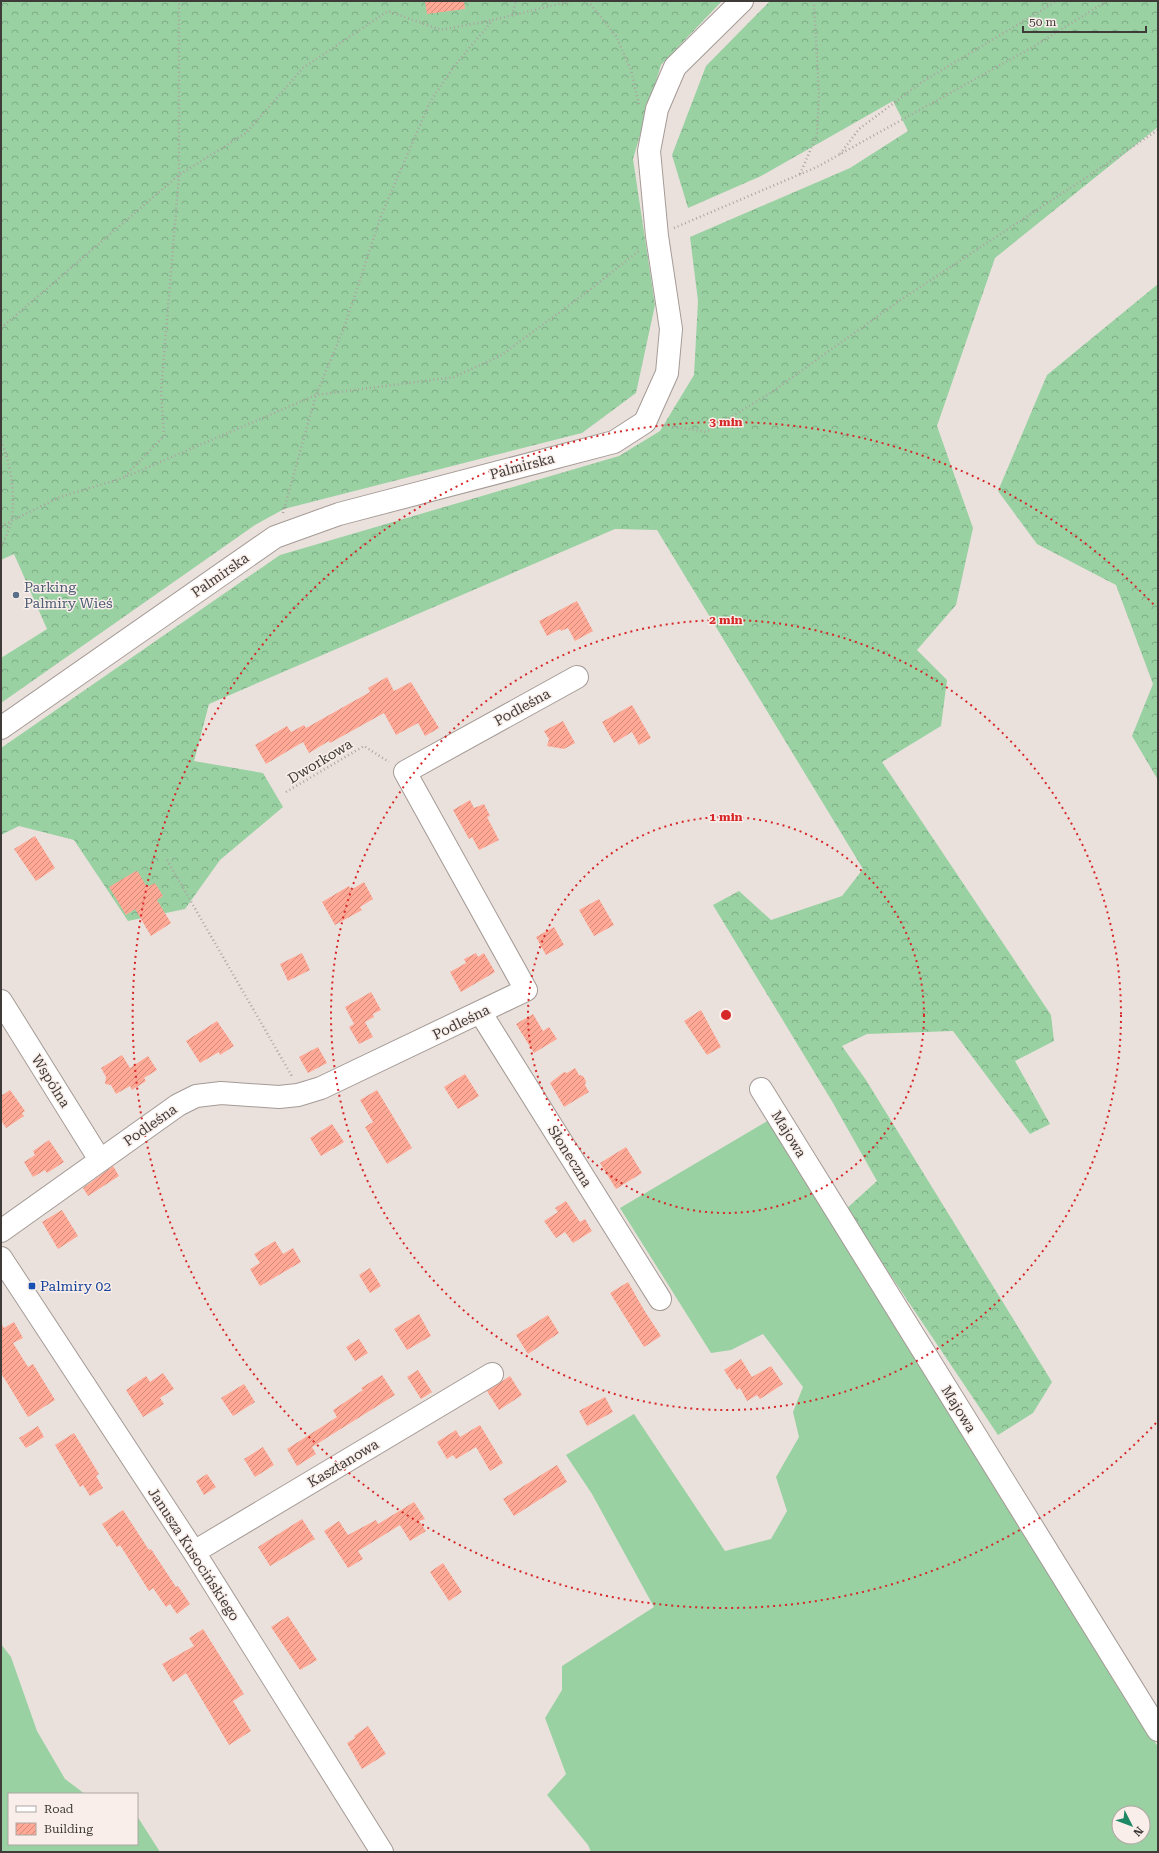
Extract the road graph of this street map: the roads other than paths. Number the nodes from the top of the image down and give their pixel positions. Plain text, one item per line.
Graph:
1 (742, 1) edge
2 (577, 677) dead end
3 (1, 728) edge
4 (1, 1001) edge
5 (480, 1012) junction
6 (761, 1089) dead end
7 (100, 1160) junction
8 (1, 1231) edge
9 (1, 1258) edge
10 (660, 1299) dead end
11 (492, 1374) dead end
12 (194, 1552) junction
13 (1158, 1730) edge
14 (382, 1852) edge

1 - 3 street, Palmirska
2 - 5 street, Podleśna
4 - 7 street, Wspólna
5 - 7 street, Podleśna
5 - 10 street, Słoneczna
6 - 13 street, Majowa
7 - 8 street, Podleśna
9 - 12 street, Janusza Kusocińskiego
11 - 12 street, Kasztanowa
12 - 14 street, Janusza Kusocińskiego

